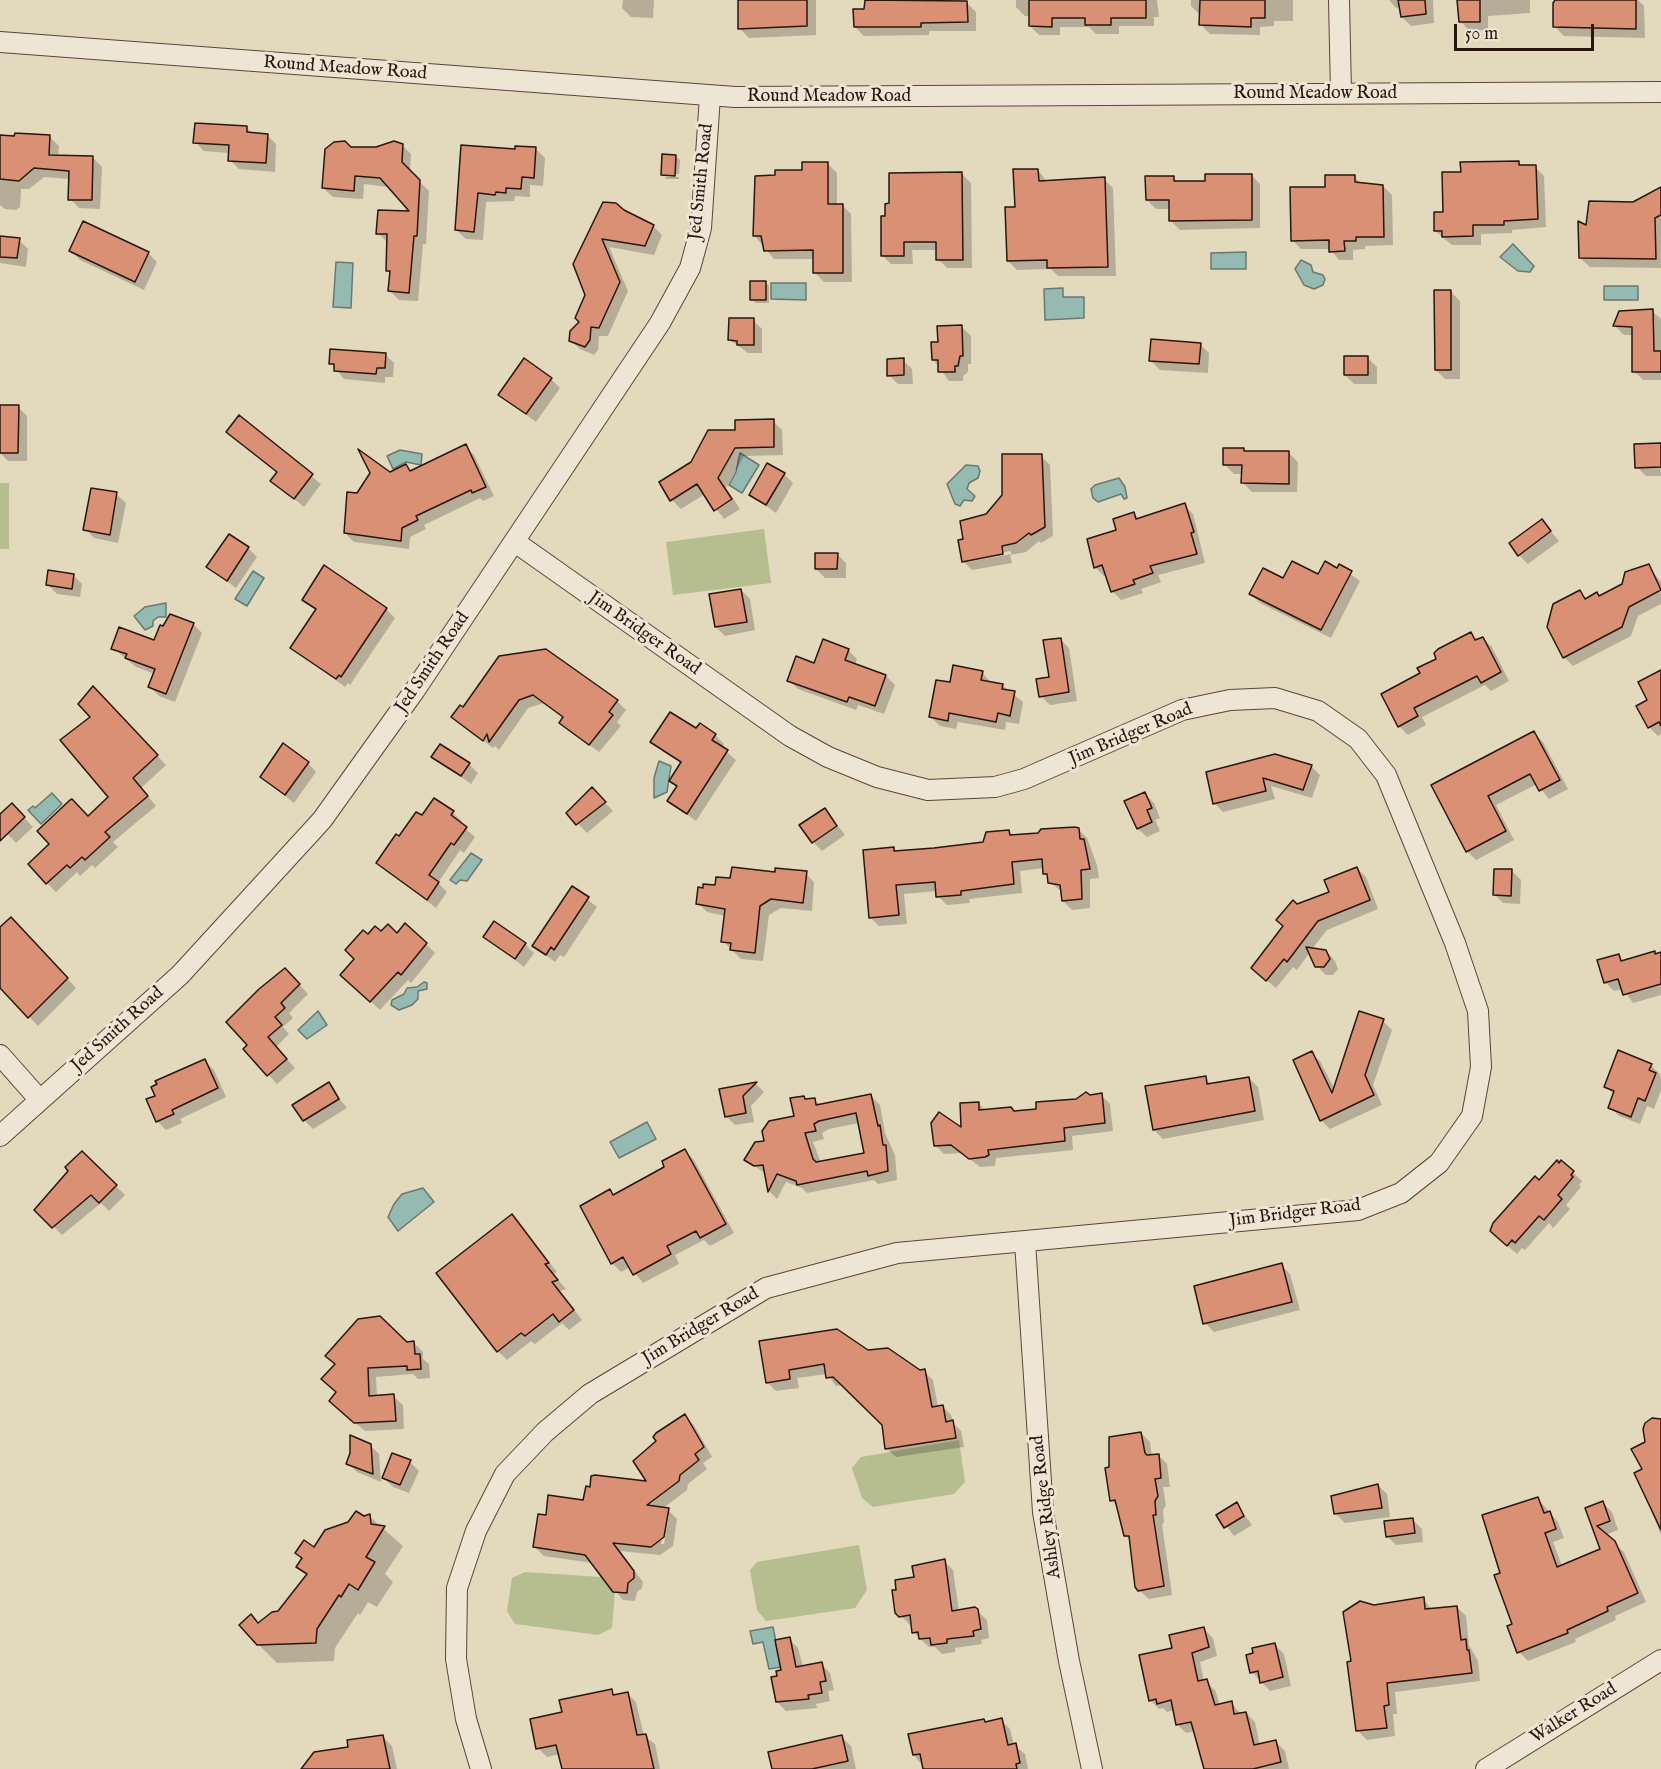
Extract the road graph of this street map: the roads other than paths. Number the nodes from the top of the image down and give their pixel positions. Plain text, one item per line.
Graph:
1 (1339, 0) edge
2 (0, 42) edge
3 (1661, 92) edge
4 (1341, 93) junction
5 (710, 96) junction
6 (515, 542) junction
7 (0, 1055) edge
8 (39, 1099) junction
9 (0, 1136) edge
10 (1025, 1242) junction
11 (1661, 1660) edge
12 (481, 1769) edge
13 (1092, 1769) edge
14 (1486, 1769) edge

1 - 4 street
2 - 5 street, Round Meadow Road
3 - 4 street, Round Meadow Road
4 - 5 street, Round Meadow Road
5 - 6 street, Jed Smith Road
6 - 8 street, Jed Smith Road
6 - 10 street, Jim Bridger Road
7 - 8 street
8 - 9 street, Jed Smith Road
10 - 12 street, Jim Bridger Road
10 - 13 street, Ashley Ridge Road
11 - 14 street, Walker Road

